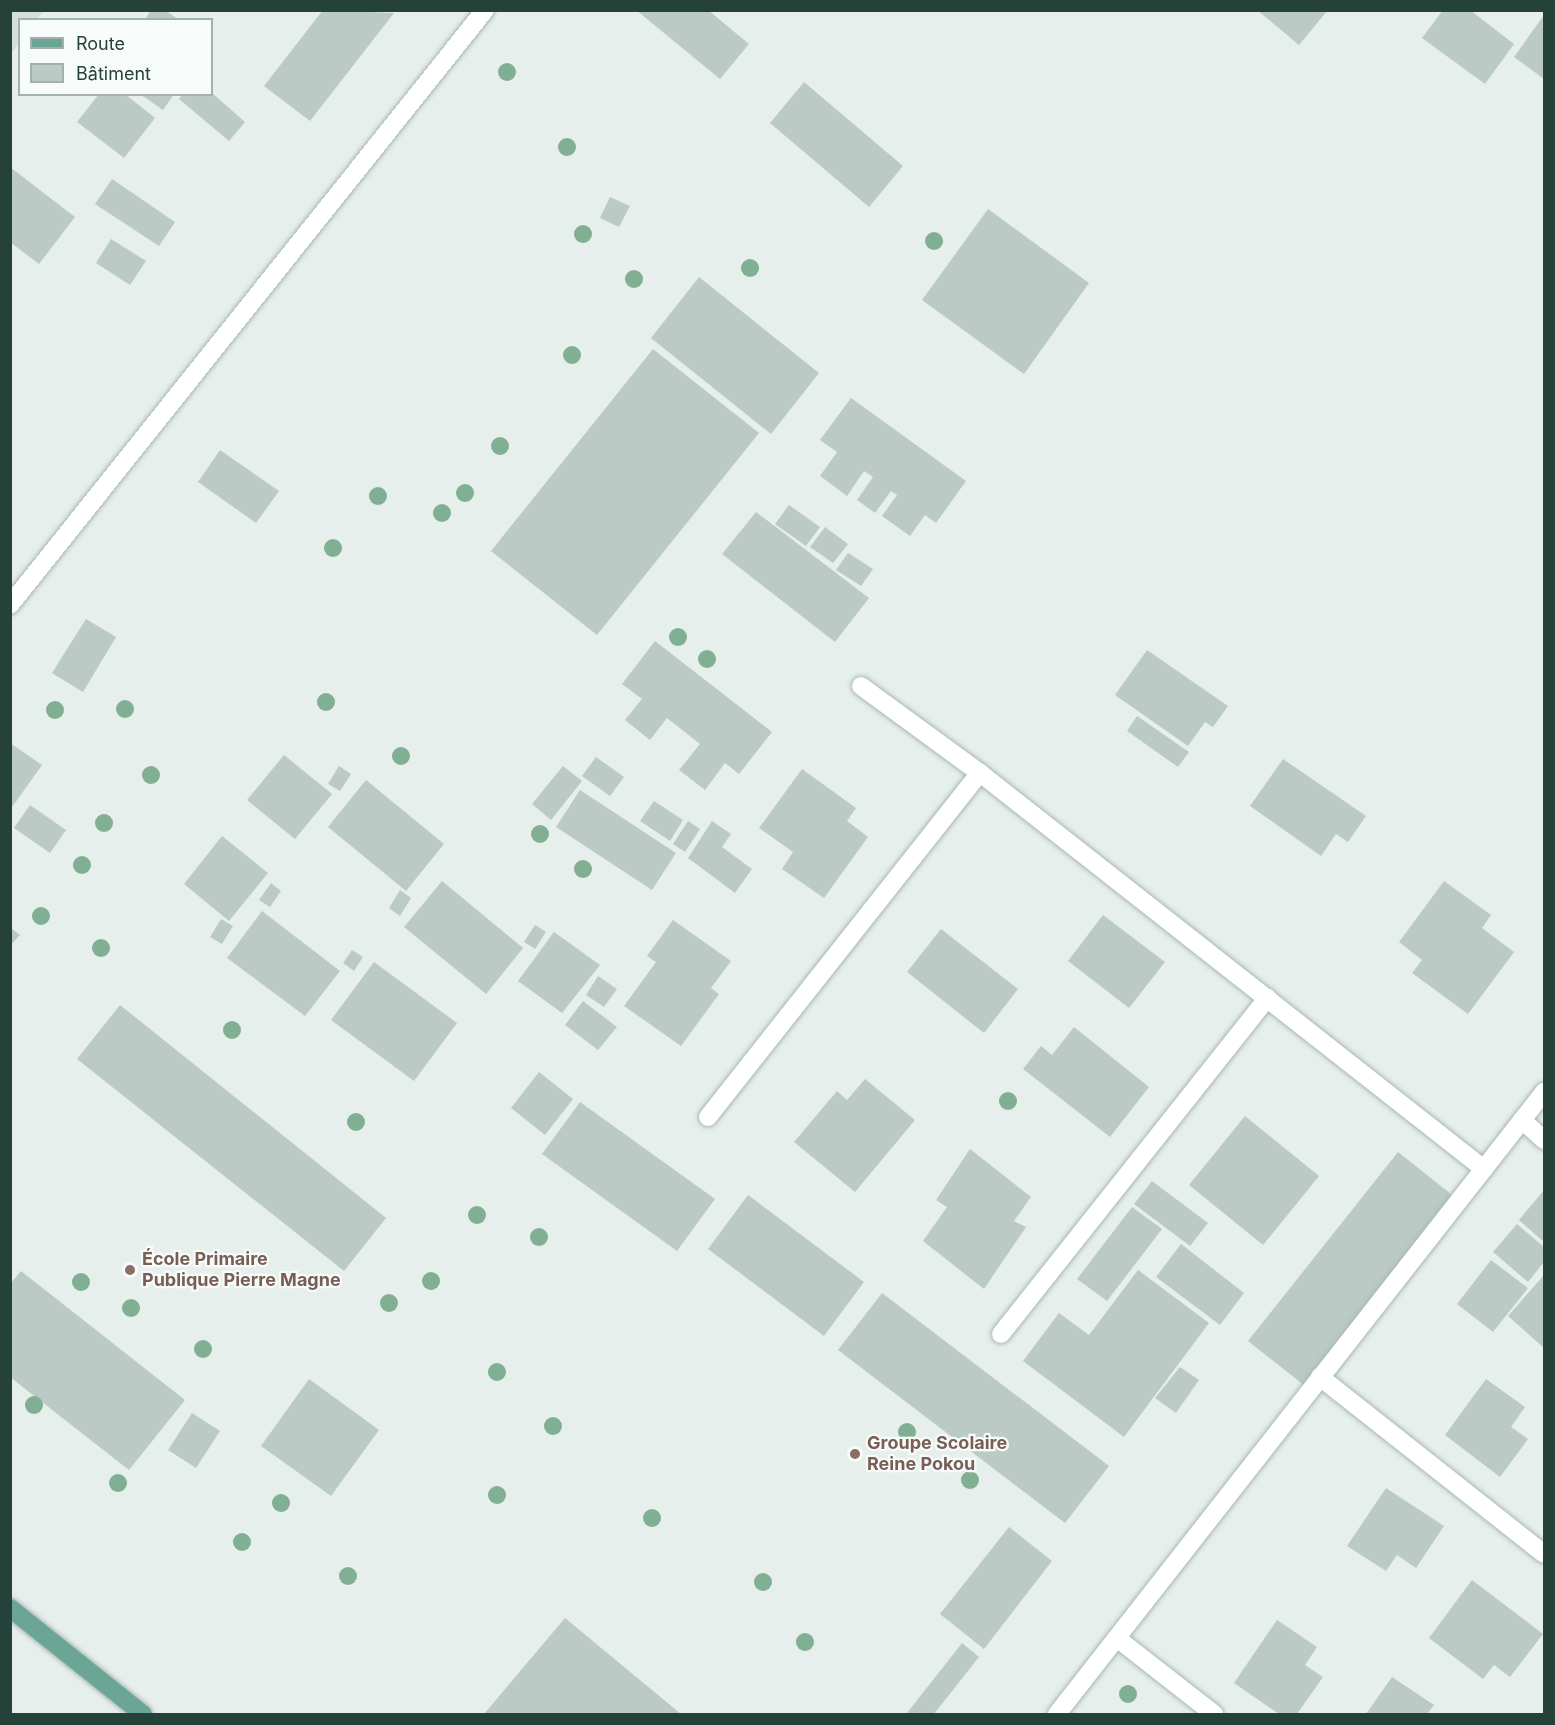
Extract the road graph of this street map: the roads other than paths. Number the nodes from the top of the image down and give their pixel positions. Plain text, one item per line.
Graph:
1 (485, 10) edge
2 (10, 605) edge
3 (861, 686) dead end
4 (980, 773) junction
5 (1267, 998) junction
6 (1545, 1092) edge
7 (708, 1117) dead end
8 (1522, 1120) junction
9 (1545, 1140) edge
10 (1484, 1169) junction
11 (1001, 1334) dead end
12 (1320, 1377) junction
13 (1545, 1554) edge
14 (10, 1608) edge
15 (1118, 1639) junction
16 (143, 1714) edge
17 (1057, 1714) edge
18 (1214, 1714) edge

1 - 2 street
3 - 4 street
4 - 5 street
4 - 7 street
5 - 10 street
5 - 11 street
6 - 8 street
8 - 9 street
8 - 10 street
10 - 12 street
12 - 13 street
12 - 15 street
14 - 16 main road
15 - 17 street
15 - 18 street

